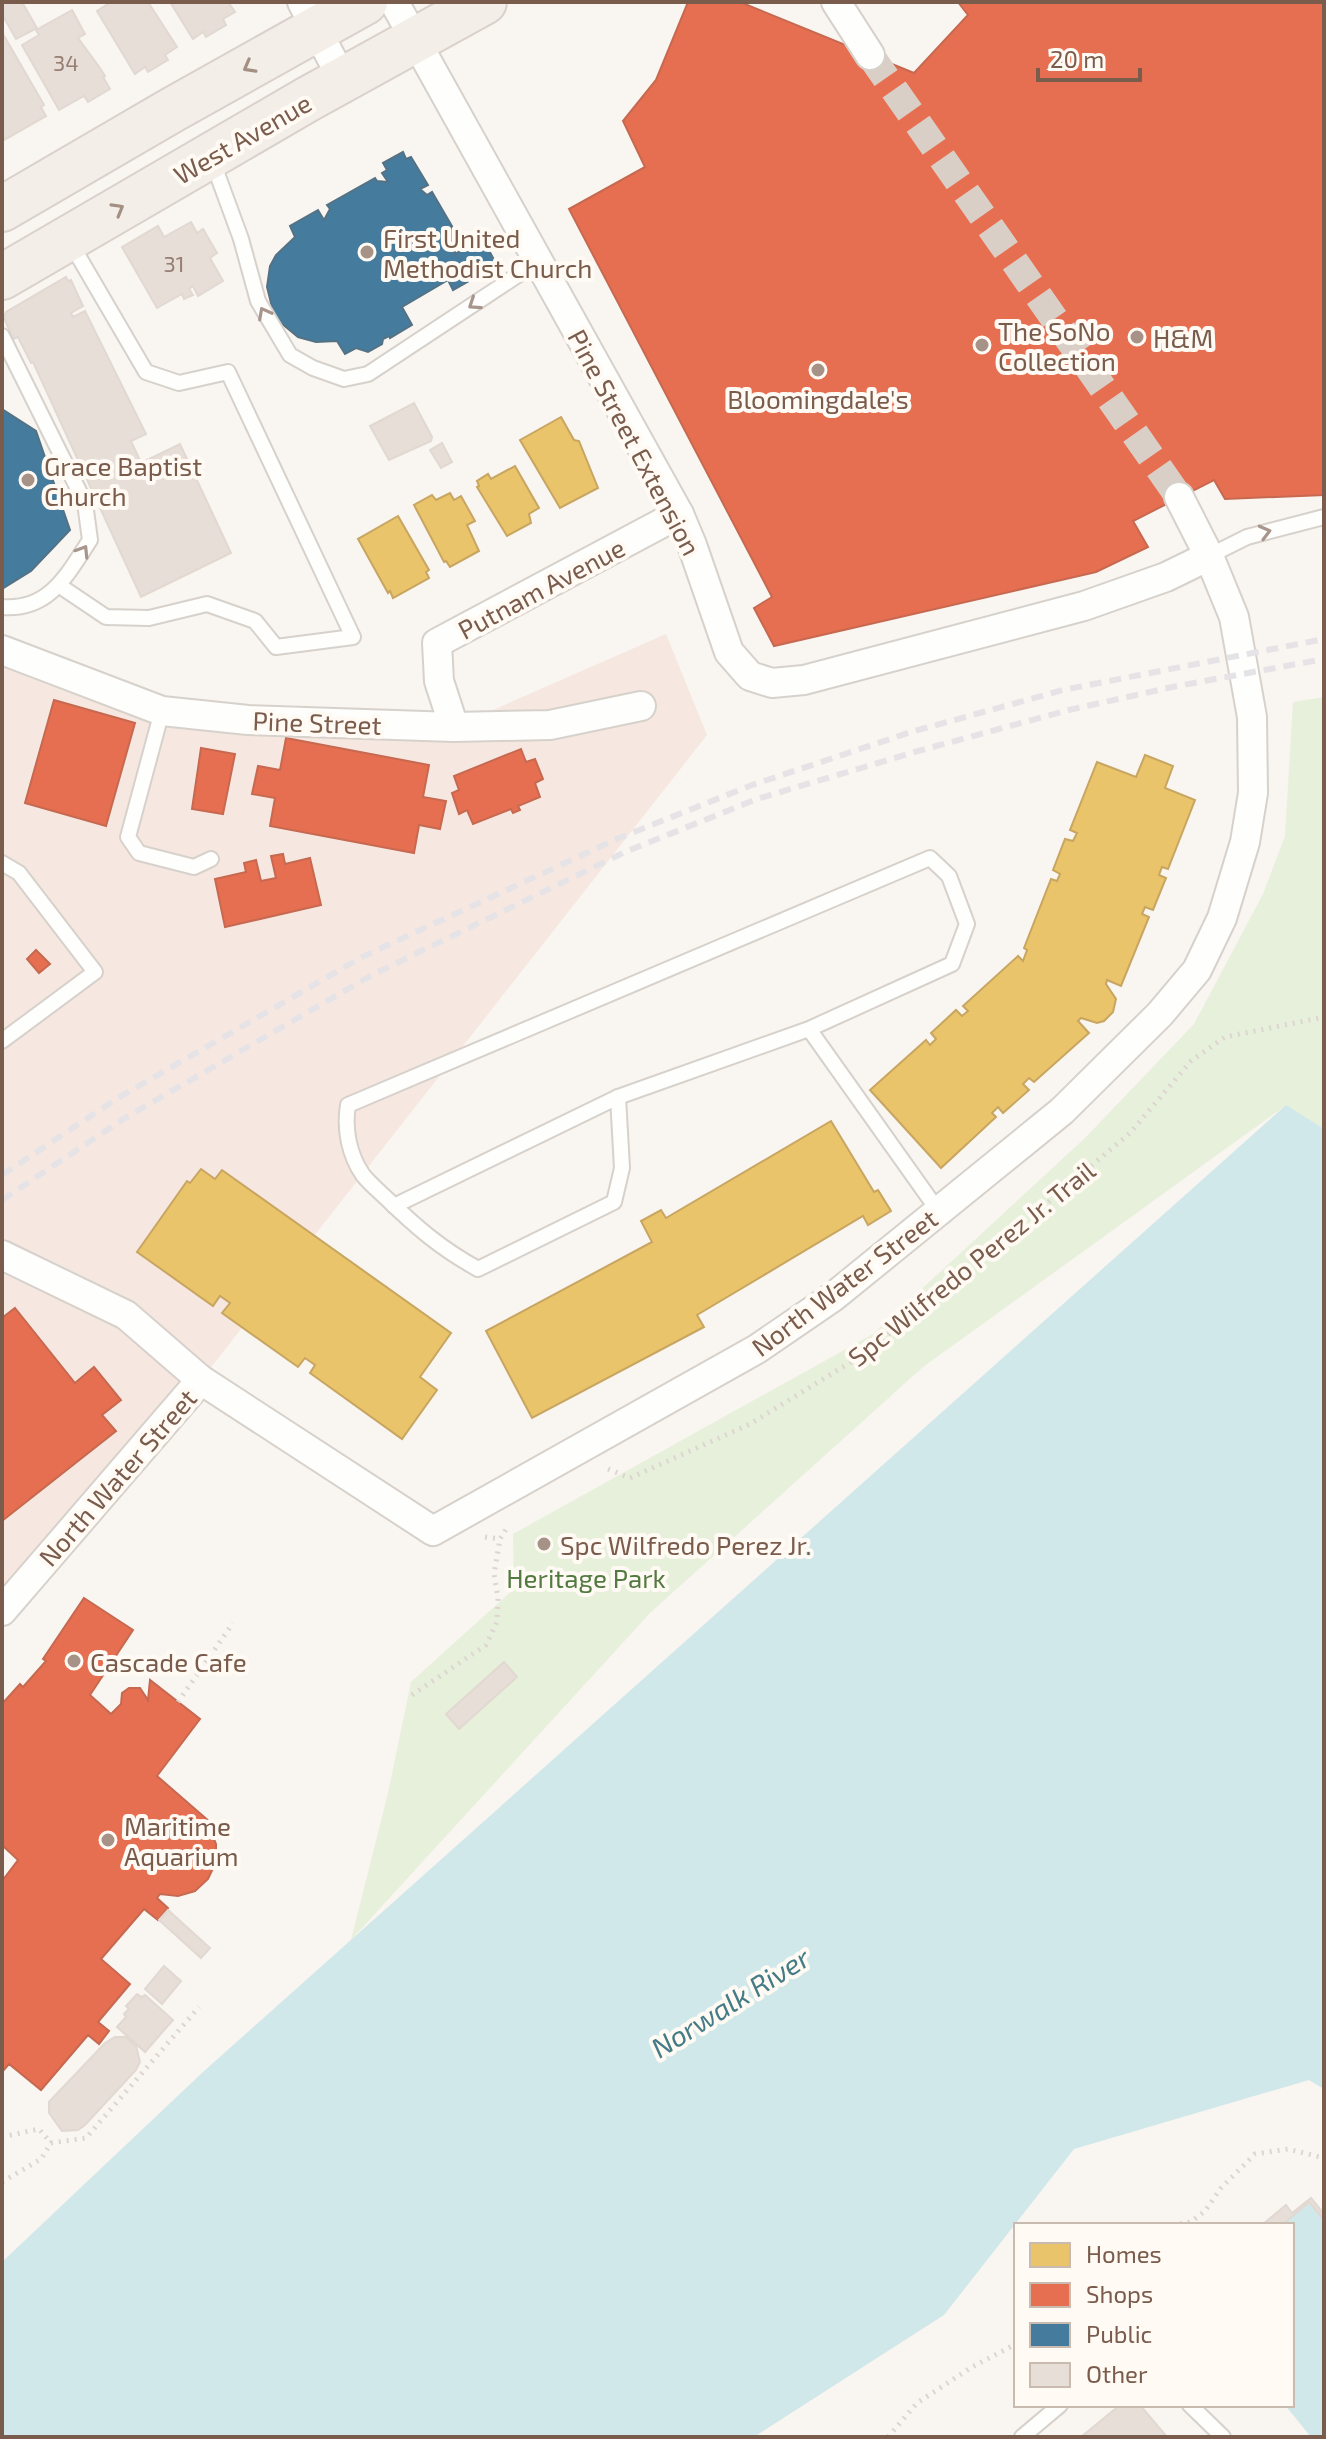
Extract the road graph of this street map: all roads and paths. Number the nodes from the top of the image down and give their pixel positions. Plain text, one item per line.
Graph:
1 (365, 2) edge
2 (484, 2) edge
3 (836, 2) edge
4 (309, 16) edge
5 (405, 20) edge
6 (870, 55) tunnel mouth
7 (343, 80) junction
8 (210, 156) junction
9 (2, 209) edge
10 (68, 238) junction
11 (539, 261) junction
12 (2, 277) edge
13 (2, 336) edge
14 (1179, 497) tunnel mouth
15 (679, 514) junction
16 (1324, 517) edge
17 (1209, 556) junction
18 (60, 586) junction
19 (2, 607) edge
20 (2, 650) edge
21 (641, 706) dead end
22 (162, 711) junction
23 (454, 727) junction
24 (211, 859) dead end
25 (2, 863) edge
26 (1324, 1017) edge
27 (809, 1029) junction
28 (2, 1041) edge
29 (618, 1097) junction
30 (394, 1206) junction
31 (939, 1212) junction
32 (2, 1255) edge
33 (201, 1380) junction
34 (597, 1464) dead end
35 (516, 1515) dead end
36 (433, 1531) junction
37 (500, 1539) junction
38 (2, 1611) edge
39 (233, 1623) dead end
40 (412, 1695) dead end
41 (178, 1702) dead end
42 (199, 2007) dead end
43 (2, 2137) edge
44 (51, 2143) junction
45 (1324, 2158) edge
46 (2, 2182) edge
47 (1185, 2223) edge
48 (1014, 2345) edge
49 (1058, 2407) edge
50 (1192, 2407) edge
51 (888, 2437) edge
52 (1022, 2437) edge
53 (1223, 2437) edge

1 - 4 main road
2 - 5 main road, West Avenue
3 - 6 street
4 - 7 street
4 -> 9 main road
5 - 7 main road, West Avenue
5 - 11 street, Pine Street Extension
7 - 8 main road, West Avenue
10 -> 8 main road, West Avenue
11 -> 8 lane
10 - 12 main road, West Avenue
10 - 18 lane
11 - 15 street, Pine Street Extension
18 -> 13 lane
14 - 17 street, North Water Street
15 - 17 street, Pine Street Extension
15 - 23 street, Putnam Avenue
17 -> 16 lane
17 - 31 street, North Water Street
18 - 19 lane
20 - 22 street, Pine Street
21 - 23 street, Pine Street
22 - 23 street, Pine Street
22 - 24 lane
25 - 28 lane
26 - 34 path, Spc Wilfredo Perez Jr. Trail
27 - 29 lane
27 - 30 lane
27 - 31 lane
29 - 30 lane
29 - 30 lane
31 - 36 street, North Water Street
32 - 33 street
33 - 36 street, North Water Street
33 - 38 street, North Water Street
35 - 37 path
36 - 37 path
37 - 40 path
39 - 41 path
42 - 44 path
43 - 44 path
44 - 46 path
45 - 47 path
48 - 51 path
49 - 52 lane
50 - 53 lane

